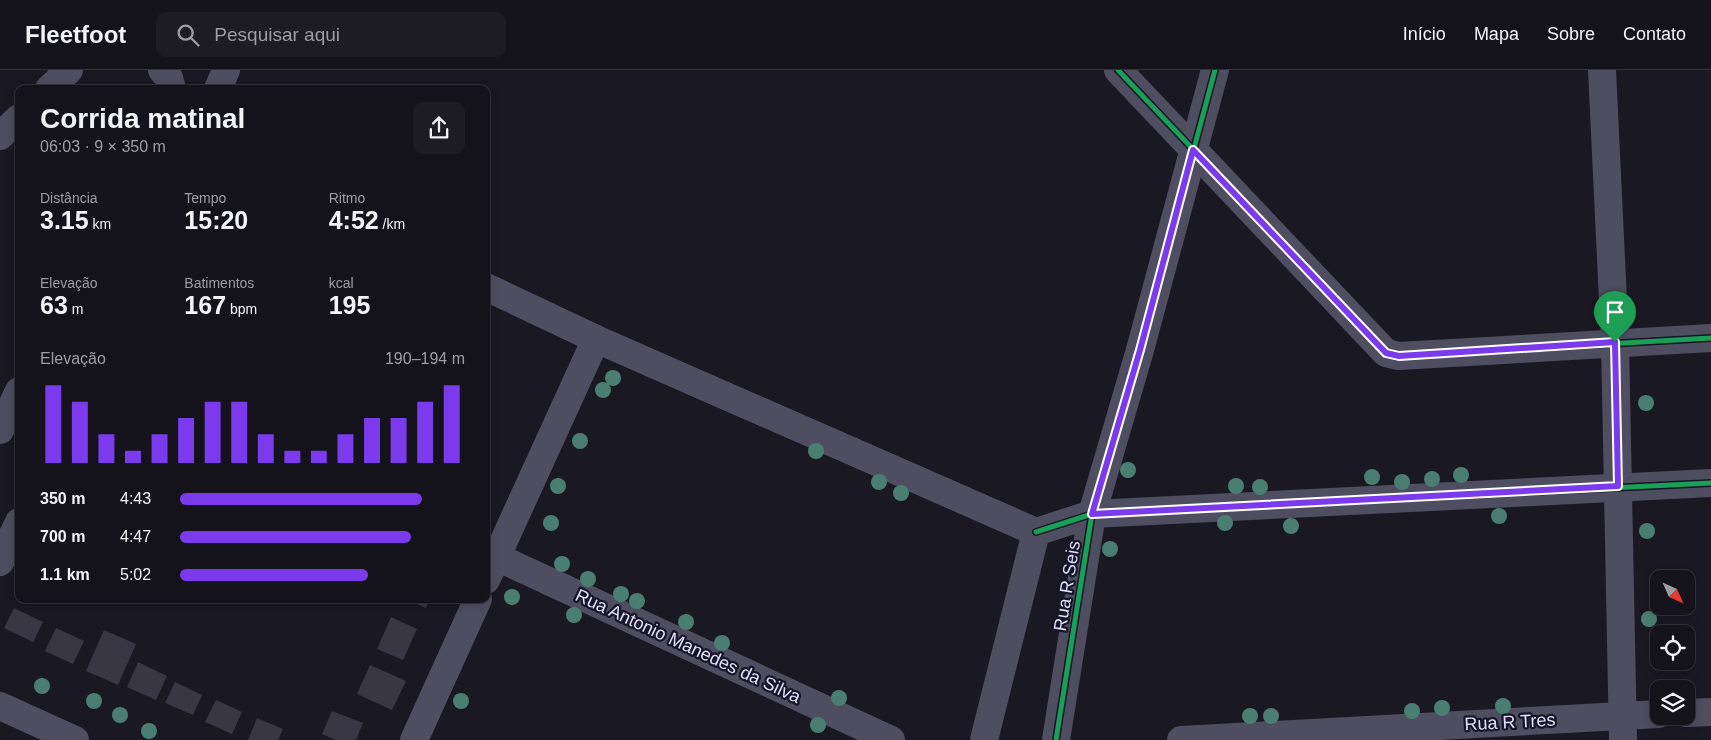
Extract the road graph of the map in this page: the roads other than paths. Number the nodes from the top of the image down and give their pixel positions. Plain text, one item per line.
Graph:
1 (69, 70) edge
2 (226, 70) edge
3 (1118, 70) edge
4 (1215, 70) edge
5 (1602, 70) edge
6 (54, 85) edge
7 (220, 85) edge
8 (15, 122) edge
9 (0, 136) edge
10 (1193, 150) junction
11 (490, 289) edge
12 (1711, 338) edge
13 (596, 339) junction
14 (1615, 342) junction
15 (15, 399) edge
16 (0, 430) edge
17 (1711, 482) edge
18 (1618, 486) junction
19 (1092, 514) junction
20 (15, 530) edge
21 (1036, 532) junction
22 (0, 562) edge
23 (490, 563) edge
24 (476, 603) edge
25 (0, 706) edge
26 (1711, 712) edge
27 (1695, 713) edge
28 (1650, 718) edge
29 (1623, 728) edge
30 (76, 740) edge
31 (414, 740) edge
32 (891, 740) edge
33 (984, 740) edge
34 (1056, 740) edge
35 (1180, 740) edge

1 - 6 street
2 - 7 street
3 - 10 street
4 - 10 street, Rua R Seis
5 - 14 street
8 - 9 street
10 - 14 street
10 - 19 street, Rua R Seis
11 - 13 street
12 - 14 street
13 - 21 street
13 - 23 street
14 - 18 street
15 - 16 street
17 - 18 street
18 - 19 street
18 - 29 street
19 - 21 street
19 - 34 street, Rua R Seis
20 - 22 street
21 - 33 street
23 - 32 street, Rua Antonio Manedes da Silva
24 - 31 street
25 - 30 street
26 - 27 street
28 - 29 street, Rua R Tres
29 - 35 street, Rua R Tres

